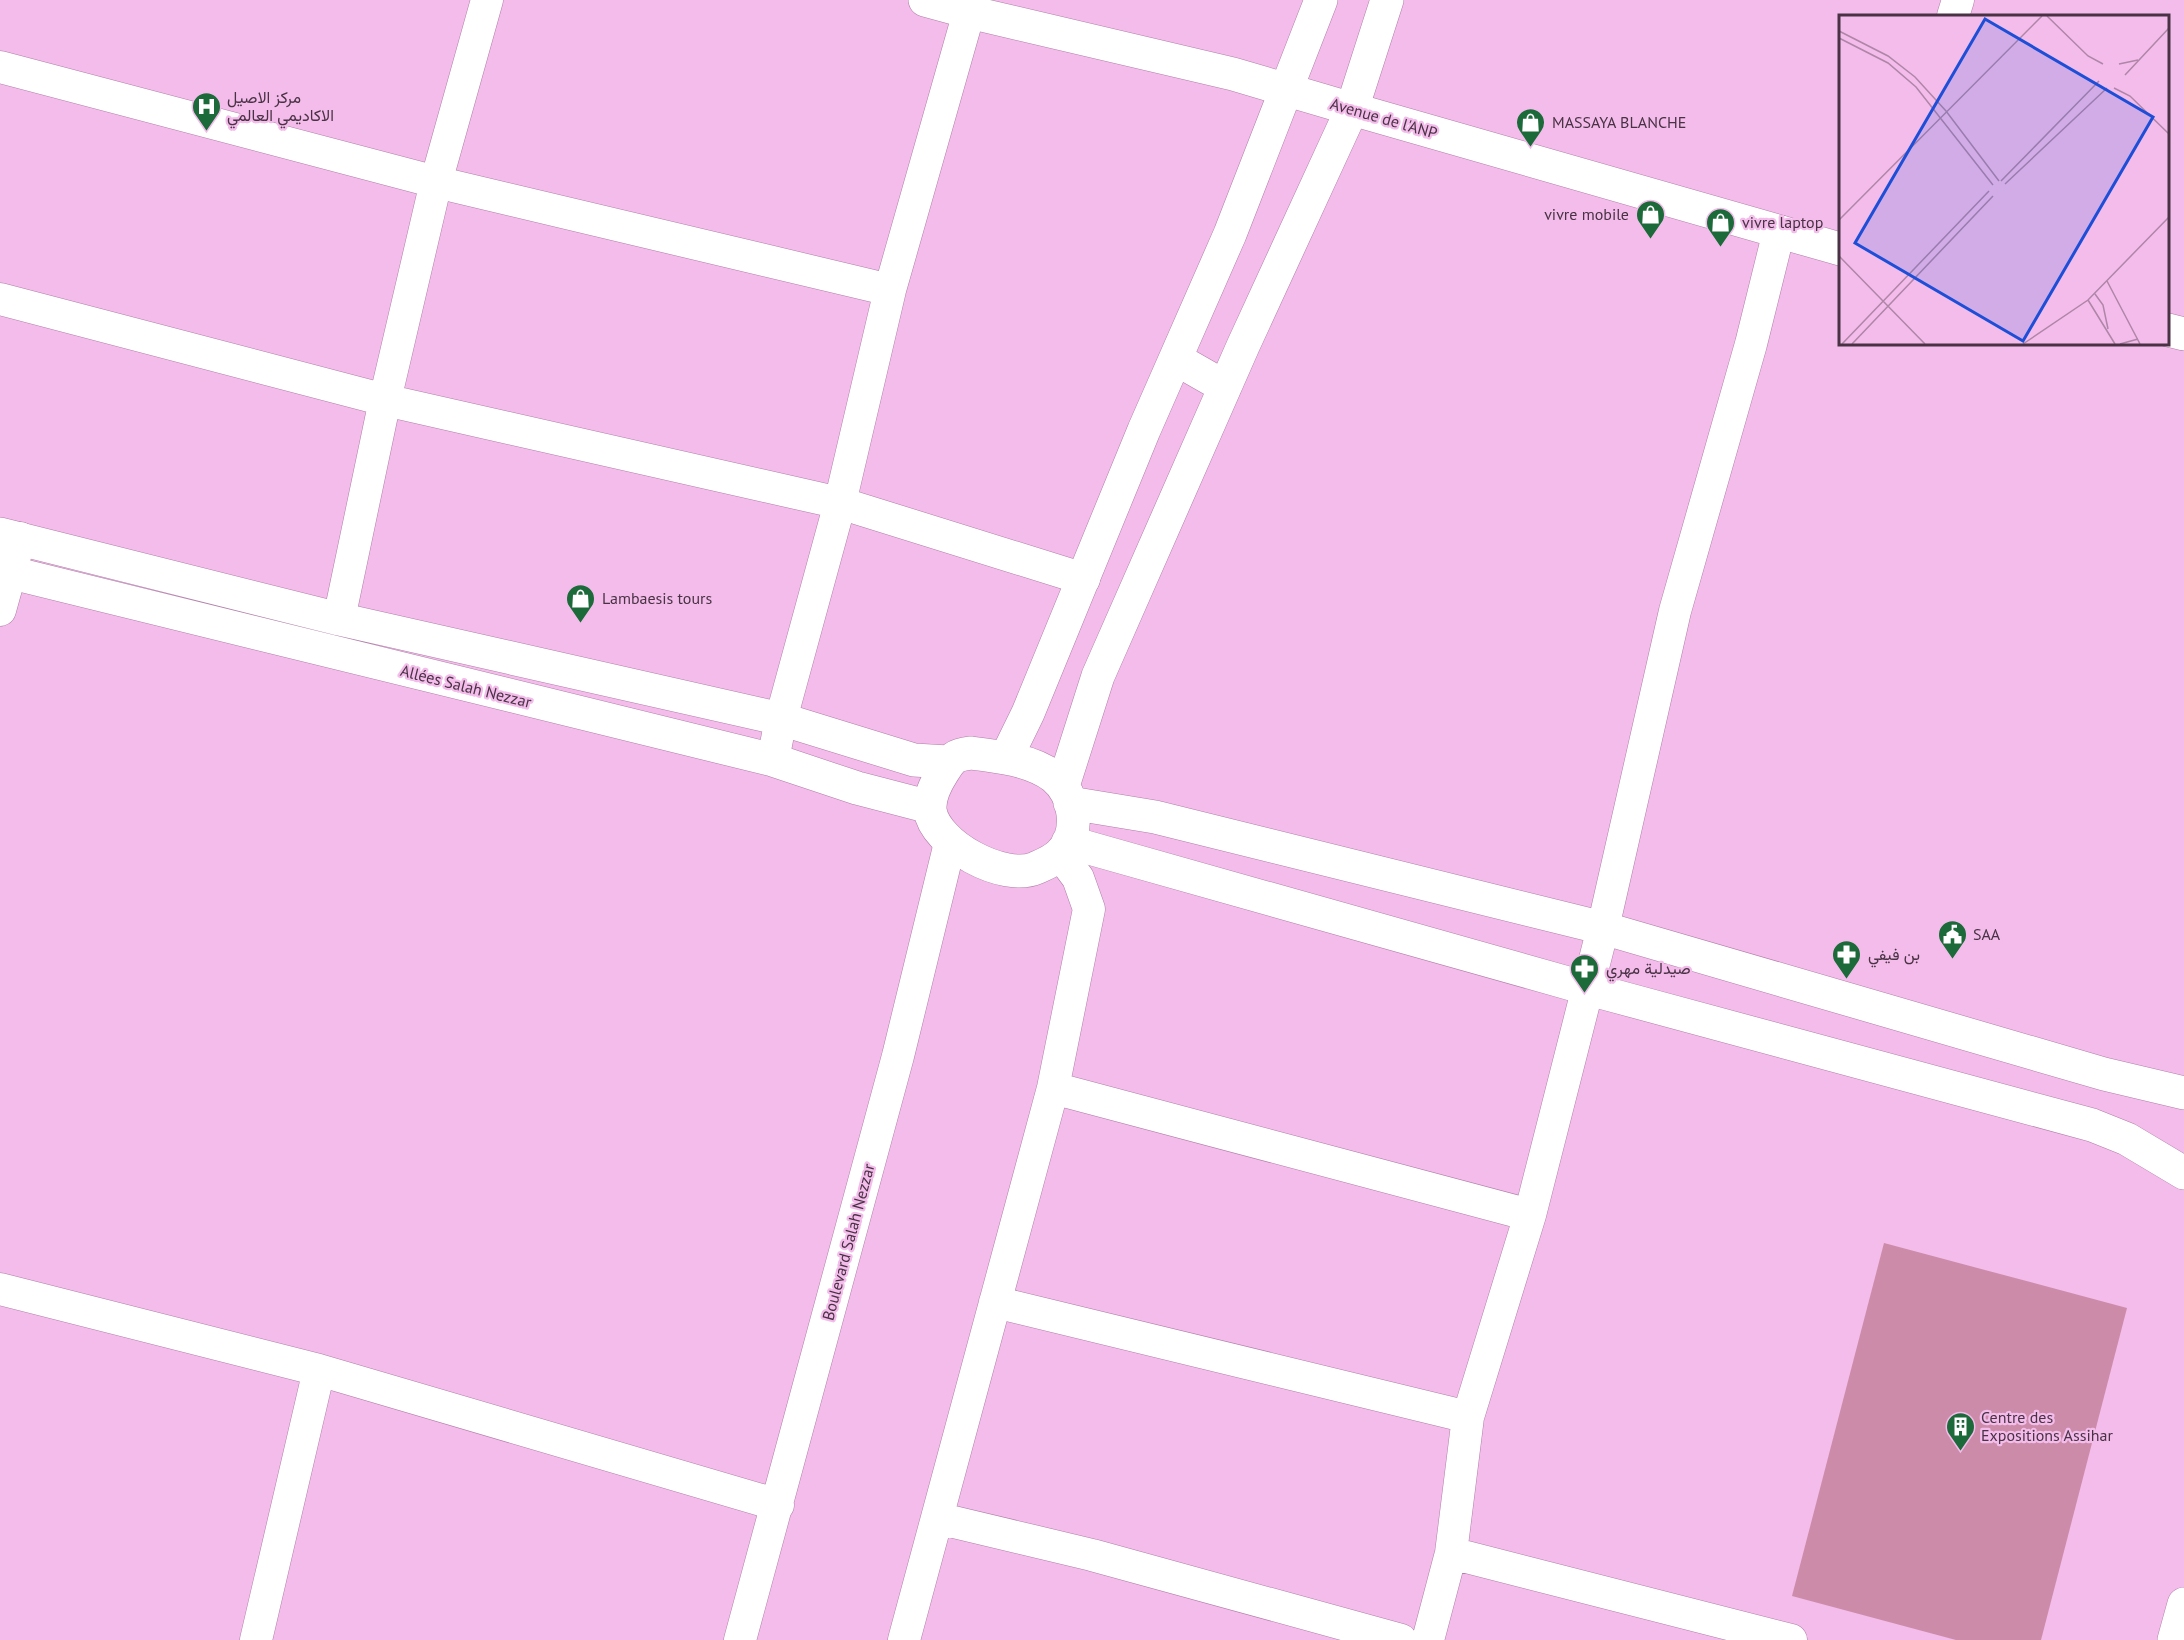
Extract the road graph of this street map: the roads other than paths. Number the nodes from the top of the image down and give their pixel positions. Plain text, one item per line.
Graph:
1 (487, 0) edge
2 (925, 0) edge
3 (1321, 0) edge
4 (1387, 0) edge
5 (1958, 0) edge
6 (969, 12) junction
7 (1953, 15) edge
8 (0, 68) edge
9 (1287, 88) junction
10 (1352, 109) junction
11 (436, 182) junction
12 (1779, 231) junction
13 (1839, 249) edge
14 (891, 290) junction
15 (0, 299) edge
16 (2169, 330) edge
17 (2184, 334) edge
18 (1176, 359) junction
19 (1225, 387) junction
20 (385, 399) junction
21 (840, 503) junction
22 (10, 536) edge
23 (5, 571) edge
24 (1084, 579) junction
25 (0, 610) edge
26 (339, 619) junction
27 (782, 719) junction
28 (1006, 758) junction
29 (773, 760) junction
30 (948, 762) junction
31 (1067, 794) junction
32 (930, 807) junction
33 (950, 843) junction
34 (1064, 848) junction
35 (1603, 928) junction
36 (1588, 989) junction
37 (1053, 1088) junction
38 (2184, 1093) edge
39 (2184, 1173) edge
40 (1530, 1215) junction
41 (0, 1289) edge
42 (995, 1302) junction
43 (319, 1370) junction
44 (1468, 1417) junction
45 (778, 1505) junction
46 (937, 1518) junction
47 (1451, 1553) junction
48 (2184, 1604) edge
49 (256, 1640) edge
50 (740, 1640) edge
51 (904, 1640) edge
52 (1401, 1640) edge
53 (1428, 1640) edge
54 (1791, 1640) edge
55 (2174, 1640) edge

1 - 11 street
2 - 6 street, Avenue de l'ANP
3 - 9 street
4 - 10 street
5 - 7 street
6 - 9 street, Avenue de l'ANP
6 - 14 street
8 - 11 street
9 - 10 street, Avenue de l'ANP
9 - 18 street
10 - 12 street, Avenue de l'ANP
10 - 19 street
11 - 14 street
11 - 20 street
12 - 13 street, Avenue de l'ANP
12 - 35 street
14 - 21 street
15 - 20 street
16 - 17 street
18 - 19 street
18 - 24 street
19 - 31 street
20 - 21 street
20 - 26 street
21 - 24 street
21 - 27 street
22 - 23 street
22 - 26 street
23 - 25 street
23 - 29 street, Allées Salah Nezzar
24 - 28 street
26 - 27 street
27 - 29 street
27 - 30 street
28 - 30 street
28 - 31 street
29 - 32 street, Allées Salah Nezzar
30 - 32 street
31 - 34 street
31 - 35 street
32 - 33 street
33 - 34 street
33 - 45 street, Boulevard Salah Nezzar
34 - 36 street
34 - 37 street
35 - 36 street
35 - 38 street
36 - 39 street
36 - 40 street
37 - 40 street
37 - 42 street
40 - 44 street
41 - 43 street
42 - 44 street
42 - 46 street
43 - 45 street
43 - 49 street
44 - 47 street
45 - 50 street, Boulevard Salah Nezzar
46 - 51 street
46 - 52 street
47 - 53 street
47 - 54 street
48 - 55 street

